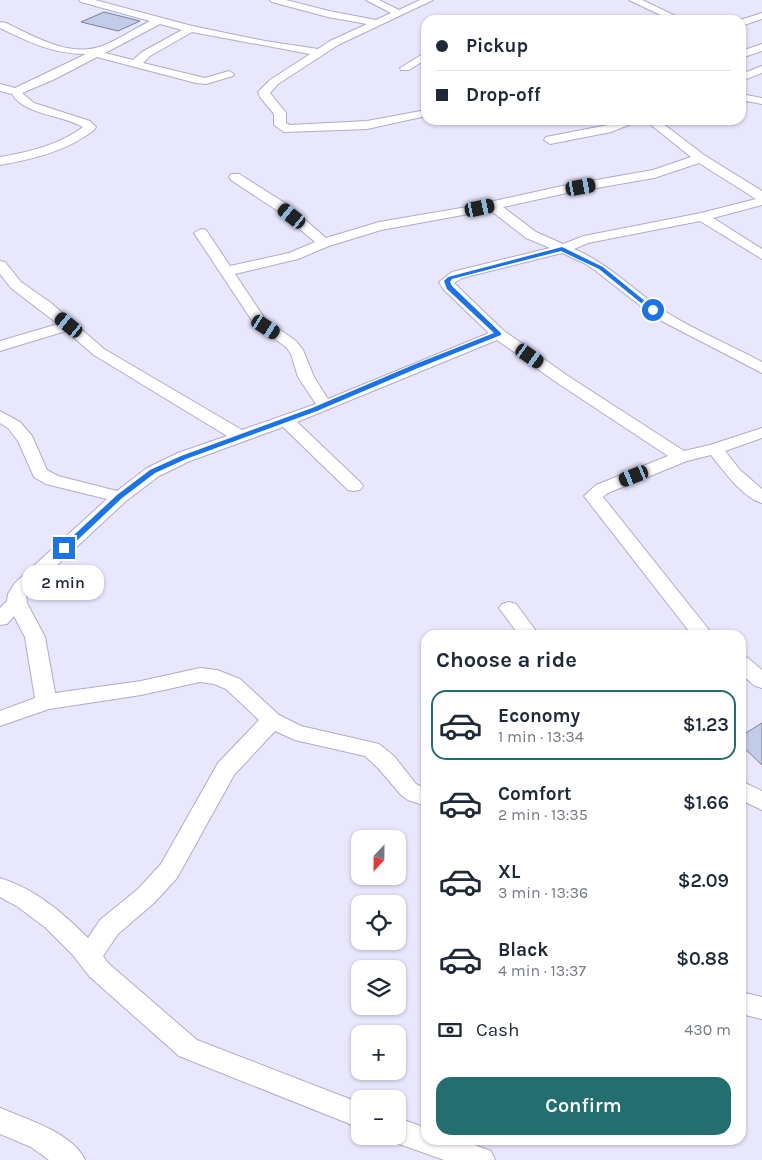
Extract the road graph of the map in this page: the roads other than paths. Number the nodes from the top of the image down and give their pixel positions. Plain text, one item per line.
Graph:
1 (84, 0) edge
2 (275, 0) edge
3 (371, 0) edge
4 (428, 0) edge
5 (634, 0) edge
6 (410, 3) edge
7 (398, 13) junction
8 (668, 15) edge
9 (762, 16) edge
10 (158, 21) junction
11 (746, 21) edge
12 (376, 23) junction
13 (2, 25) dead end
14 (191, 29) junction
15 (746, 44) edge
16 (761, 48) edge
17 (99, 52) junction
18 (318, 52) junction
19 (746, 53) edge
20 (421, 59) edge
21 (136, 63) junction
22 (406, 68) dead end
23 (762, 69) edge
24 (229, 74) dead end
25 (746, 74) edge
26 (746, 75) edge
27 (762, 79) edge
28 (0, 87) edge
29 (16, 92) junction
30 (746, 97) edge
31 (759, 98) edge
32 (421, 115) edge
33 (619, 125) edge
34 (657, 125) edge
35 (550, 140) dead end
36 (700, 158) junction
37 (0, 160) edge
38 (235, 177) dead end
39 (762, 199) edge
40 (493, 206) junction
41 (743, 207) junction
42 (702, 217) junction
43 (201, 233) dead end
44 (324, 242) junction
45 (743, 243) junction
46 (562, 249) junction
47 (762, 255) edge
48 (0, 265) edge
49 (226, 272) junction
50 (69, 325) junction
51 (499, 334) junction
52 (0, 346) edge
53 (762, 368) edge
54 (325, 406) junction
55 (0, 416) edge
56 (286, 421) junction
57 (762, 433) edge
58 (241, 437) junction
59 (715, 449) junction
60 (681, 457) junction
61 (354, 486) dead end
62 (120, 497) junction
63 (762, 498) edge
64 (17, 603) junction
65 (509, 608) dead end
66 (0, 619) edge
67 (525, 630) edge
68 (700, 630) edge
69 (746, 668) edge
70 (762, 680) edge
71 (46, 702) junction
72 (0, 719) edge
73 (272, 720) junction
74 (746, 792) edge
75 (421, 797) edge
76 (762, 802) edge
77 (0, 887) edge
78 (89, 956) junction
79 (746, 1004) edge
80 (762, 1008) edge
81 (351, 1112) edge
82 (0, 1121) edge
83 (406, 1133) edge
84 (421, 1138) edge
85 (440, 1145) edge
86 (71, 1160) edge
87 (481, 1160) edge

1 - 10 street
2 - 12 street
3 - 7 street
4 - 6 street
5 - 8 street
6 - 7 street
7 - 12 street
9 - 11 street
10 - 14 street
10 - 17 street
12 - 18 street
13 - 17 street
14 - 18 street
14 - 21 street
15 - 16 street
16 - 19 street
17 - 21 street
17 - 29 street
18 - 32 street
20 - 22 street
21 - 24 street
23 - 25 street
26 - 27 street
28 - 29 street
29 - 37 street
30 - 31 street
33 - 35 street
34 - 36 street
36 - 39 street
36 - 40 street
38 - 44 street
39 - 41 street
40 - 44 street
40 - 46 street
41 - 42 street
41 - 45 street
42 - 45 street
42 - 46 street
43 - 49 street
44 - 49 street
45 - 47 street
46 - 51 street
46 - 53 street
48 - 50 street
49 - 54 street
50 - 52 street
50 - 58 street
51 - 54 street
51 - 60 street
54 - 56 street
55 - 62 street
56 - 58 street
56 - 61 street
57 - 59 street
58 - 62 street
59 - 60 street
59 - 63 street
60 - 68 street
62 - 64 street
64 - 66 street
64 - 71 street
65 - 67 street
69 - 70 street
71 - 72 street
71 - 73 street
73 - 75 street
73 - 78 street
74 - 76 street
77 - 78 street
78 - 81 street
79 - 80 street
82 - 86 street
83 - 84 street
85 - 87 street

